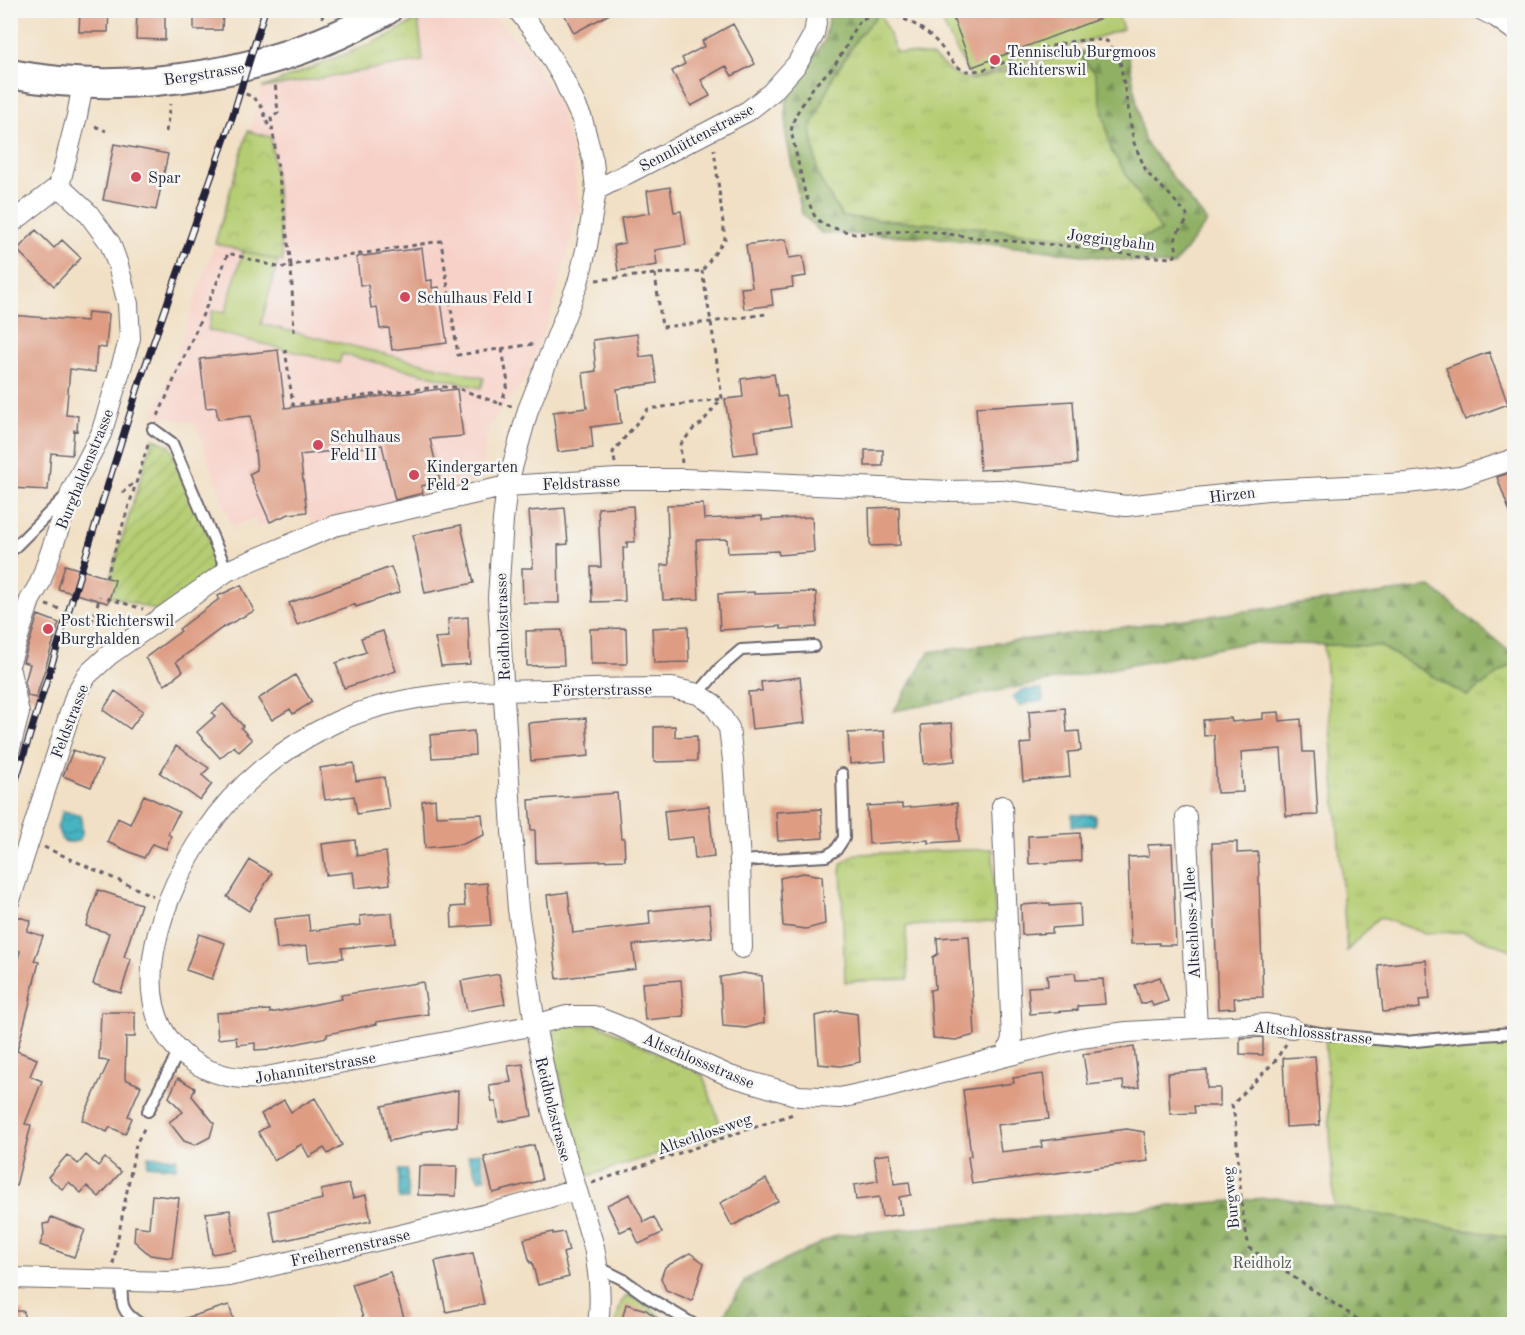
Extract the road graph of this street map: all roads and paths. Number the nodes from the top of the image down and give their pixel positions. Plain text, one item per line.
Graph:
1 (387, 10) edge
2 (518, 10) edge
3 (818, 10) edge
4 (1482, 10) edge
5 (871, 13) edge
6 (1515, 30) edge
7 (10, 74) edge
8 (274, 77) dead end
9 (83, 83) junction
10 (235, 90) dead end
11 (170, 104) dead end
12 (95, 126) dead end
13 (712, 129) junction
14 (106, 131) dead end
15 (273, 131) junction
16 (166, 132) dead end
17 (59, 186) junction
18 (596, 190) junction
19 (10, 224) edge
20 (291, 265) junction
21 (702, 271) junction
22 (655, 274) junction
23 (578, 282) junction
24 (766, 314) dead end
25 (711, 322) junction
26 (294, 332) dead end
27 (554, 342) junction
28 (502, 349) junction
29 (285, 350) dead end
30 (722, 398) junction
31 (501, 404) junction
32 (528, 410) junction
33 (153, 429) junction
34 (1515, 459) edge
35 (617, 479) junction
36 (684, 479) junction
37 (136, 481) junction
38 (507, 486) junction
39 (72, 490) junction
40 (948, 491) joint
41 (122, 492) dead end
42 (10, 552) edge
43 (227, 571) junction
44 (106, 578) dead end
45 (100, 596) dead end
46 (107, 598) dead end
47 (46, 605) dead end
48 (60, 609) dead end
49 (165, 616) junction
50 (83, 619) dead end
51 (814, 646) dead end
52 (10, 662) edge
53 (10, 670) edge
54 (504, 690) junction
55 (698, 694) junction
56 (10, 748) edge
57 (842, 774) dead end
58 (1002, 806) dead end
59 (1185, 817) dead end
60 (57, 853) dead end
61 (740, 861) junction
62 (10, 900) edge
63 (168, 903) junction
64 (742, 948) dead end
65 (535, 1025) junction
66 (1197, 1028) junction
67 (1292, 1028) junction
68 (1515, 1034) edge
69 (179, 1051) junction
70 (1006, 1056) junction
71 (795, 1113) dead end
72 (148, 1115) joint
73 (575, 1189) junction
74 (598, 1268) junction
75 (117, 1275) junction
76 (12, 1278) edge
77 (141, 1324) edge
78 (598, 1324) edge
79 (693, 1324) edge
80 (1365, 1324) edge

1 - 9 main road, Bergstrasse
2 - 18 street, Reidholzstrasse
3 - 13 street, Sennhüttenstrasse
4 - 6 street
5 - 5 path, Joggingbahn
7 - 9 main road, Bergstrasse
8 - 15 path
9 - 17 street
10 - 15 path
11 - 16 path
12 - 14 path
13 - 18 street, Sennhüttenstrasse
13 - 21 path
15 - 20 path
17 - 19 street
17 - 39 street, Burghaldenstrasse
18 - 23 street, Reidholzstrasse
20 - 26 path
20 - 28 path
20 - 33 path
21 - 22 path
21 - 25 path
22 - 23 path
22 - 25 path
23 - 27 street, Reidholzstrasse
24 - 25 path
25 - 30 path
27 - 28 path
27 - 32 street, Reidholzstrasse
28 - 31 path
29 - 31 path
30 - 35 path
30 - 36 path
31 - 32 path
32 - 38 street, Reidholzstrasse
33 - 37 path
33 - 43 lane
34 - 40 street, Hirzen
35 - 36 street, Feldstrasse
35 - 38 street, Feldstrasse
36 - 40 street, Feldstrasse
37 - 41 path
37 - 44 path
38 - 43 street, Feldstrasse
38 - 54 street, Reidholzstrasse
39 - 42 lane
39 - 52 street, Burghaldenstrasse
43 - 49 street, Feldstrasse
45 - 50 path
46 - 49 path
47 - 48 path
49 - 62 street, Feldstrasse
51 - 55 lane
53 - 56 street
54 - 55 street, Försterstrasse
54 - 63 street, Johanniterstrasse
54 - 65 street, Reidholzstrasse
55 - 61 street
57 - 61 lane
58 - 70 street
59 - 66 street, Altschloss-Allee
60 - 63 path
61 - 64 street
63 - 69 street, Johanniterstrasse
65 - 69 street, Johanniterstrasse
65 - 70 street, Altschlossstrasse
65 - 73 street, Reidholzstrasse
66 - 67 street, Altschlossstrasse
66 - 70 street, Altschlossstrasse
67 - 68 lane, Altschlossstrasse
67 - 80 path, Burgweg
69 - 72 lane
71 - 73 path, Altschlossweg
72 - 75 path
73 - 74 street, Reidholzstrasse
73 - 75 street, Freiherrenstrasse
74 - 78 street, Reidholzstrasse
74 - 79 lane
75 - 76 street, Freiherrenstrasse
75 - 77 lane

